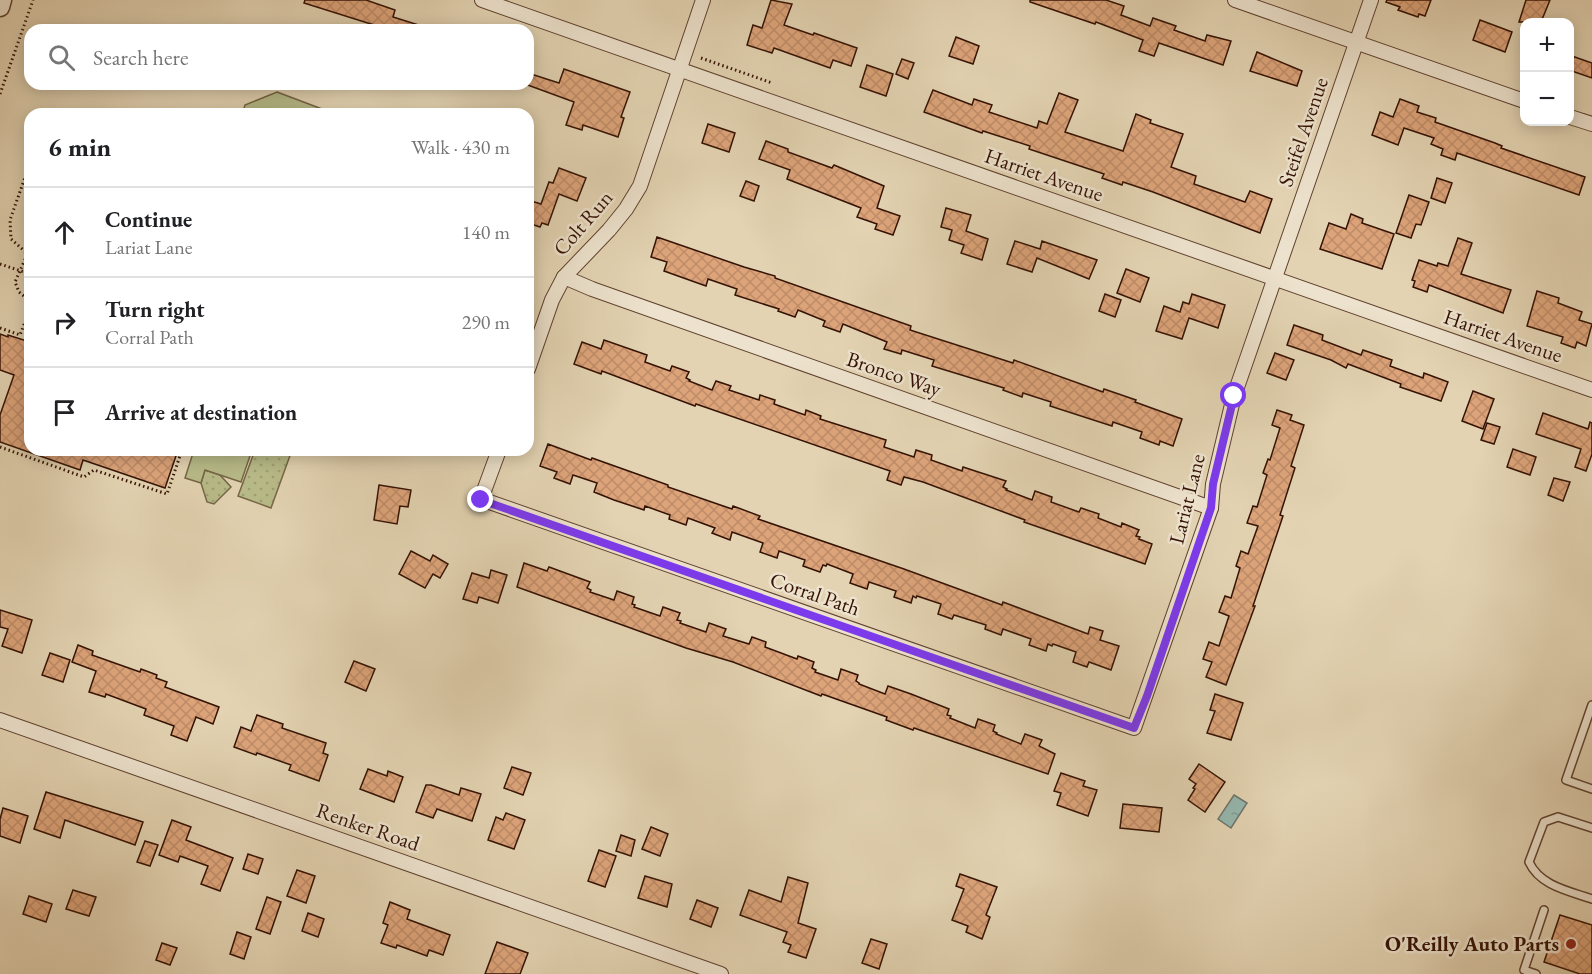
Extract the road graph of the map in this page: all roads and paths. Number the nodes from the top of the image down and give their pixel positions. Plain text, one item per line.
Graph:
1 (3, 0) edge
2 (33, 0) edge
3 (482, 0) edge
4 (703, 0) edge
5 (1235, 0) edge
6 (1371, 0) edge
7 (0, 7) edge
8 (25, 24) edge
9 (24, 26) edge
10 (1356, 43) junction
11 (701, 58) dead end
12 (679, 70) junction
13 (772, 83) dead end
14 (0, 94) edge
15 (1520, 100) edge
16 (1574, 119) edge
17 (1592, 124) edge
18 (24, 180) edge
19 (24, 251) edge
20 (24, 263) edge
21 (0, 264) edge
22 (20, 271) junction
23 (24, 272) edge
24 (564, 277) junction
25 (1275, 278) junction
26 (24, 296) edge
27 (24, 325) edge
28 (0, 328) edge
29 (534, 352) edge
30 (1592, 390) edge
31 (0, 447) edge
32 (24, 456) edge
33 (25, 456) edge
34 (180, 456) edge
35 (497, 456) edge
36 (1211, 508) junction
37 (1592, 705) edge
38 (0, 720) edge
39 (1134, 728) joint
40 (1592, 789) edge
41 (1592, 828) edge
42 (1592, 899) edge
43 (1544, 910) dead end
44 (721, 974) edge
45 (1536, 974) edge

1 - 7 street
2 - 8 path
3 - 12 street, Harriet Avenue
4 - 12 street, Colt Run
5 - 10 street
6 - 10 street, Steifel Avenue
9 - 14 path
10 - 15 street
10 - 25 street, Steifel Avenue
11 - 13 path
12 - 24 street, Colt Run
12 - 25 street, Harriet Avenue
16 - 17 street
18 - 19 path
20 - 22 path
21 - 22 path
22 - 23 path
22 - 26 path
24 - 29 street, Colt Run
24 - 36 street, Bronco Way
25 - 30 street, Harriet Avenue
25 - 36 street, Lariat Lane
27 - 28 path
31 - 32 path
33 - 34 path
35 - 39 street, Corral Path
36 - 39 street, Lariat Lane
37 - 40 lane
38 - 44 street, Renker Road
41 - 42 lane
43 - 45 lane

